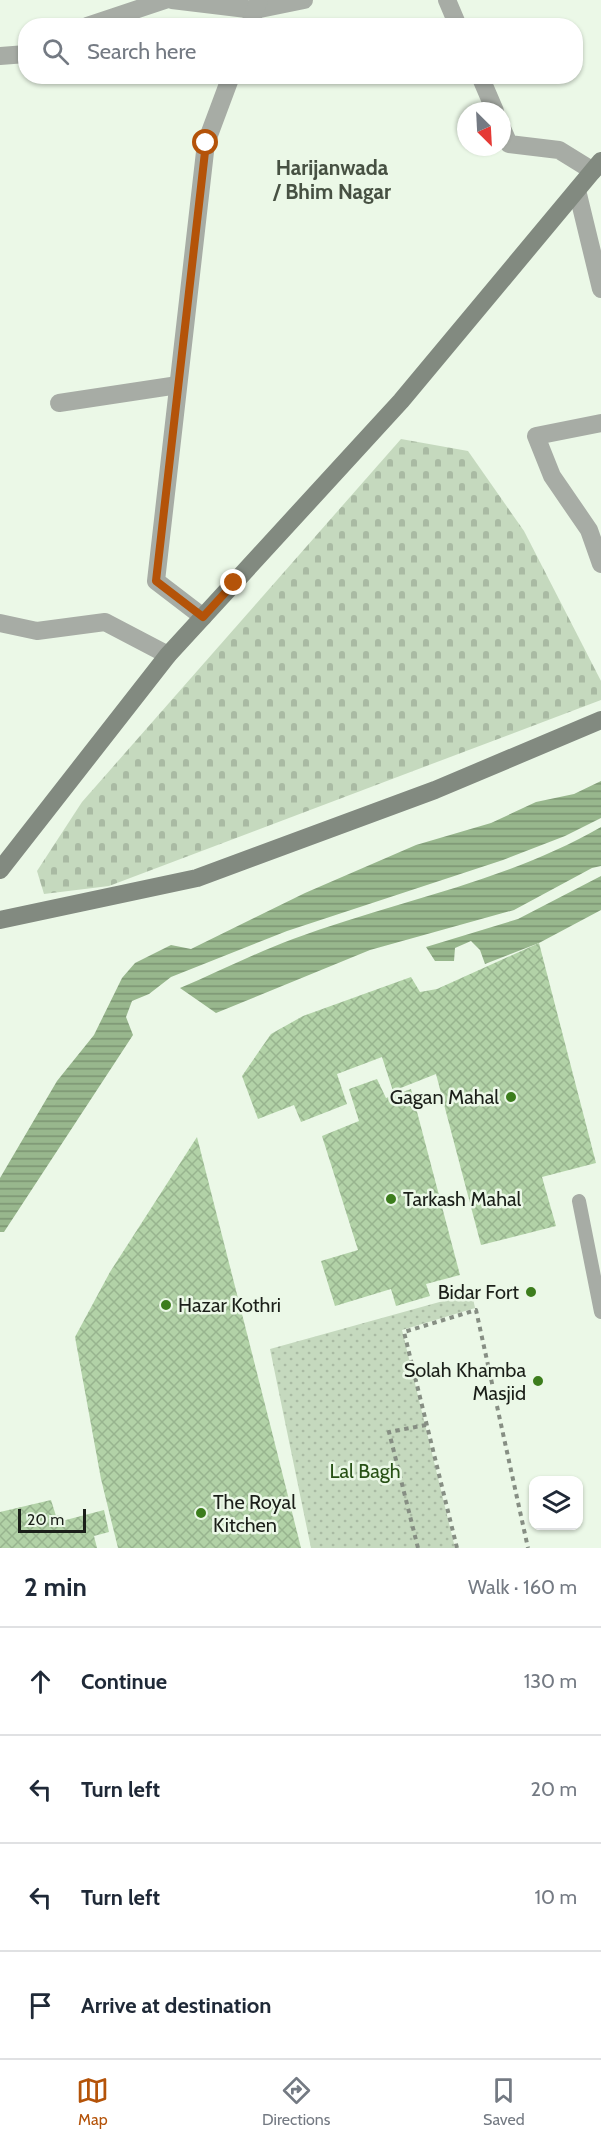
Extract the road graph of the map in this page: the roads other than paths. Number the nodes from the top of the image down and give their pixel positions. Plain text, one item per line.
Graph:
1 (165, 0) edge
2 (172, 0) edge
3 (304, 0) edge
4 (447, 0) edge
5 (254, 12) edge
6 (111, 18) edge
7 (455, 18) edge
8 (18, 55) edge
9 (0, 56) edge
10 (228, 84) edge
11 (483, 84) edge
12 (491, 102) edge
13 (511, 144) edge
14 (597, 166) edge
15 (577, 190) junction
16 (601, 289) edge
17 (178, 385) junction
18 (58, 403) dead end
19 (601, 423) edge
20 (601, 564) edge
21 (203, 617) junction
22 (0, 623) edge
23 (168, 655) junction
24 (601, 720) edge
25 (0, 870) edge
26 (0, 920) edge
27 (579, 1201) dead end
28 (601, 1312) edge

1 - 6 street
2 - 5 street
3 - 5 street
4 - 7 street
8 - 9 street
10 - 17 street
11 - 12 street
13 - 14 street
14 - 15 street
15 - 16 street
15 - 21 street
17 - 18 street
17 - 21 street
19 - 20 street
21 - 23 street
22 - 23 street
23 - 25 street
24 - 26 street
27 - 28 lane

